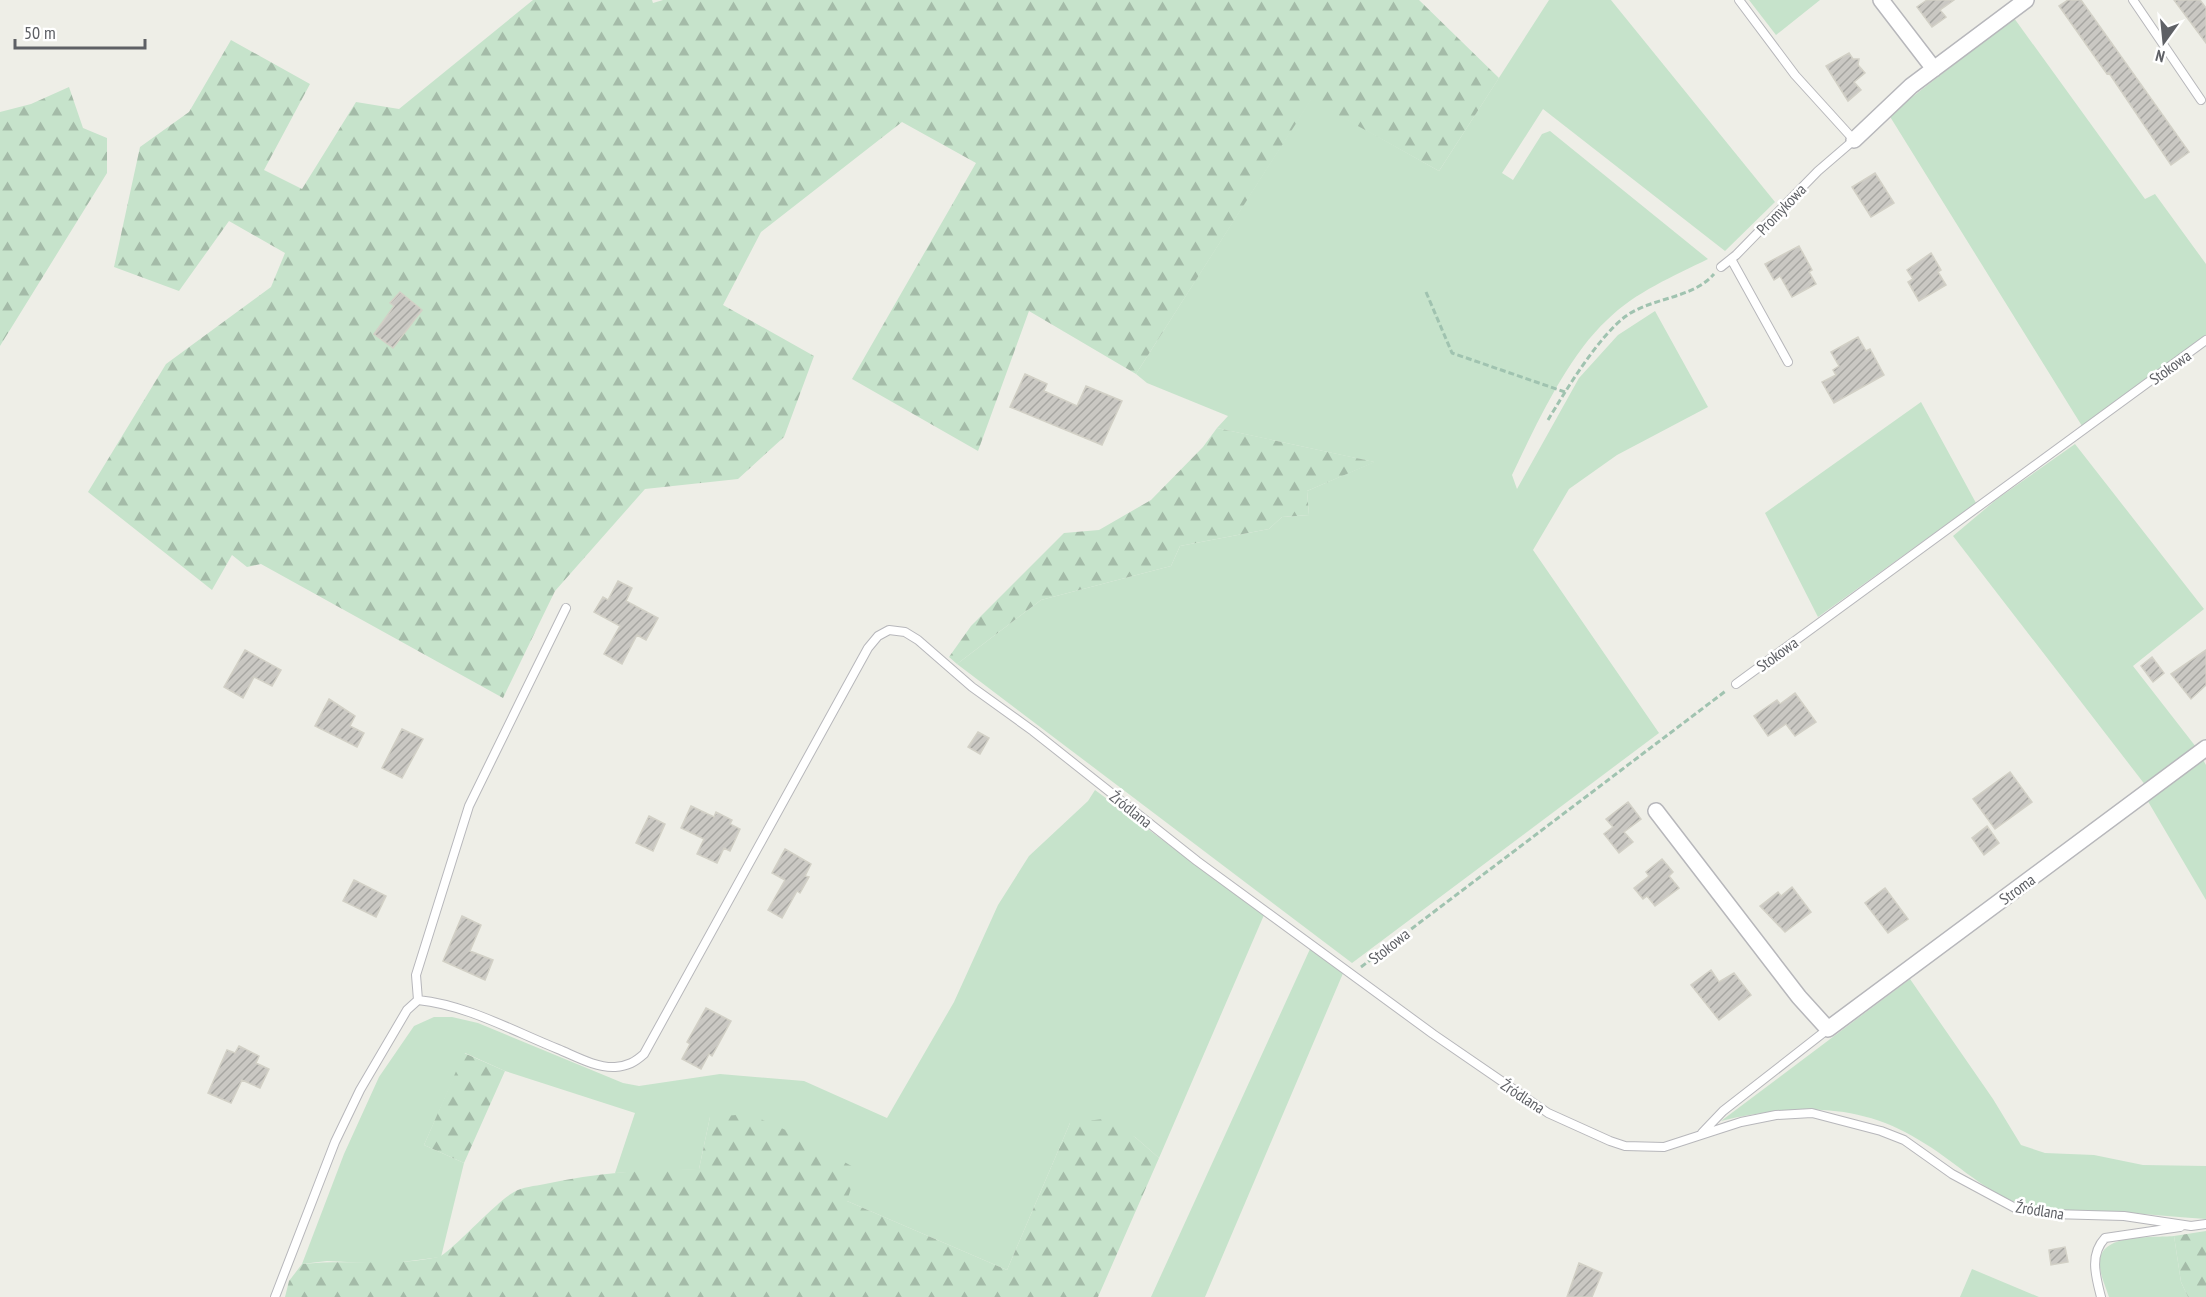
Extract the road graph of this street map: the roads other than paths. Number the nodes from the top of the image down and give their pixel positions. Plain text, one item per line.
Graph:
1 (1738, 0) edge
2 (1881, 0) edge
3 (2026, 0) edge
4 (2133, 0) edge
5 (1934, 69) junction
6 (2201, 100) dead end
7 (1854, 140) junction
8 (1731, 259) junction
9 (1721, 267) road end
10 (2206, 340) edge
11 (1788, 362) dead end
12 (566, 608) dead end
13 (1736, 684) road end
14 (2206, 748) edge
15 (1656, 811) dead end
16 (418, 1000) junction
17 (1828, 1029) junction
18 (1701, 1134) junction
19 (2206, 1224) edge
20 (2191, 1226) junction
21 (275, 1297) edge
22 (2101, 1297) edge

1 - 7 lane
2 - 5 street
3 - 5 street, Promykowa
4 - 6 lane
5 - 7 street, Promykowa
7 - 8 lane, Promykowa
8 - 9 lane, Promykowa
8 - 11 lane
10 - 13 lane, Stokowa
12 - 16 lane
14 - 17 street, Stroma
15 - 17 street
16 - 18 lane, Źródlana
16 - 21 lane
17 - 18 lane
18 - 20 lane, Źródlana
19 - 20 lane, Źródlana
20 - 22 lane

